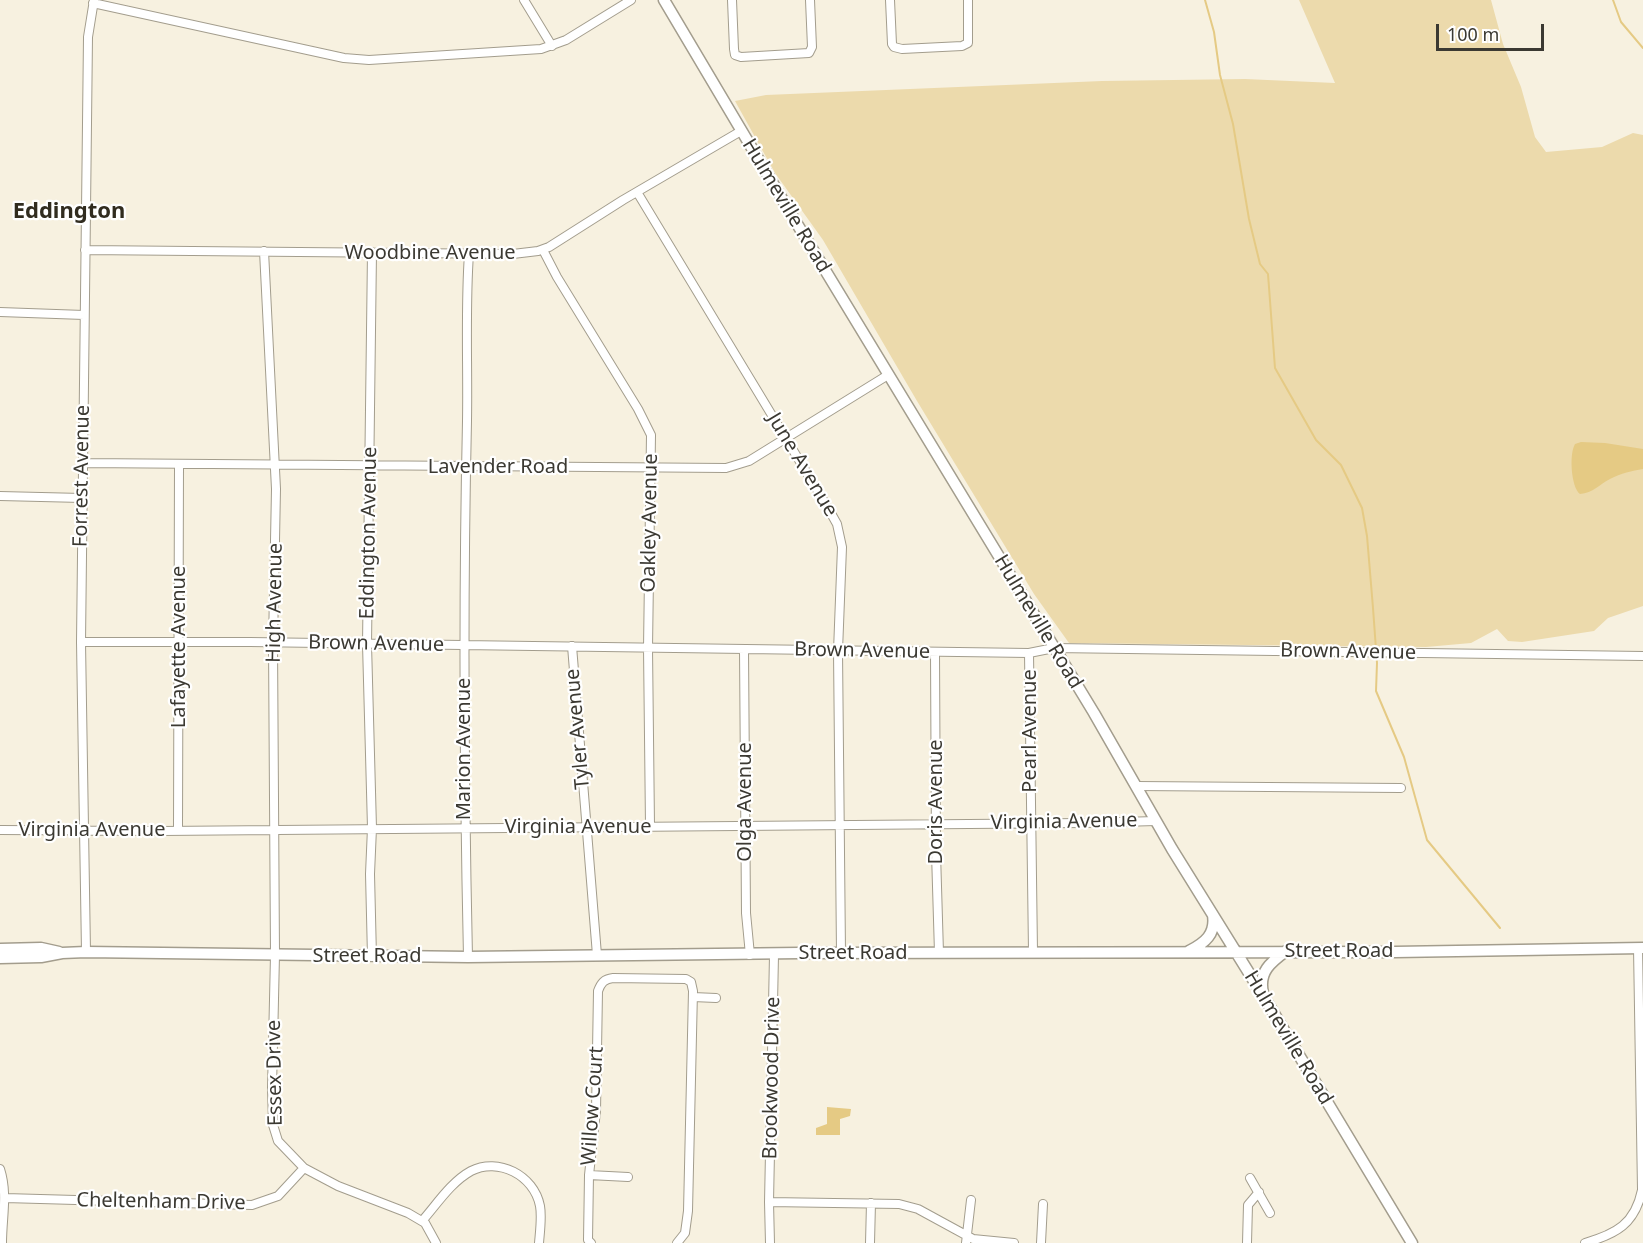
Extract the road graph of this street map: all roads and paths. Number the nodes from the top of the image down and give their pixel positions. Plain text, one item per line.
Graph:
1 (525, 0) edge
2 (631, 0) edge
3 (664, 0) edge
4 (732, 0) edge
5 (810, 0) edge
6 (890, 0) edge
7 (968, 0) edge
8 (93, 1) edge
9 (552, 46) junction
10 (741, 131) junction
11 (637, 192) junction
12 (85, 250) junction
13 (543, 250) junction
14 (264, 252) junction
15 (372, 252) junction
16 (469, 254) junction
17 (0, 312) edge
18 (84, 315) junction
19 (888, 375) junction
20 (786, 439) junction
21 (83, 463) junction
22 (179, 464) junction
23 (274, 464) junction
24 (370, 466) junction
25 (466, 466) junction
26 (651, 468) junction
27 (0, 496) edge
28 (82, 498) junction
29 (81, 642) junction
30 (178, 643) junction
31 (273, 643) junction
32 (368, 644) junction
33 (464, 645) junction
34 (572, 646) junction
35 (648, 648) junction
36 (1054, 648) junction
37 (744, 650) junction
38 (838, 651) junction
39 (935, 652) junction
40 (1029, 653) junction
41 (1643, 656) edge
42 (1136, 786) junction
43 (1401, 788) dead end
44 (1156, 821) junction
45 (1030, 822) junction
46 (935, 824) junction
47 (841, 825) junction
48 (587, 826) junction
49 (650, 826) junction
50 (746, 826) junction
51 (372, 828) junction
52 (465, 828) junction
53 (84, 829) junction
54 (274, 829) junction
55 (0, 830) edge
56 (178, 830) junction
57 (1213, 915) junction
58 (1641, 948) edge
59 (0, 949) edge
60 (1187, 951) junction
61 (1236, 951) junction
62 (1286, 951) junction
63 (62, 952) junction
64 (86, 952) junction
65 (1033, 952) junction
66 (841, 953) junction
67 (939, 953) junction
68 (275, 955) junction
69 (597, 955) junction
70 (750, 955) junction
71 (774, 955) junction
72 (372, 957) junction
73 (468, 957) junction
74 (0, 958) edge
75 (1264, 996) junction
76 (693, 997) junction
77 (716, 998) dead end
78 (304, 1168) junction
79 (0, 1169) edge
80 (589, 1175) junction
81 (628, 1177) dead end
82 (1251, 1178) dead end
83 (1259, 1192) junction
84 (5, 1198) junction
85 (971, 1200) dead end
86 (769, 1202) junction
87 (871, 1203) junction
88 (1043, 1204) dead end
89 (1270, 1213) dead end
90 (422, 1221) junction
91 (966, 1239) edge
92 (2, 1243) edge
93 (435, 1243) edge
94 (539, 1243) edge
95 (591, 1243) edge
96 (677, 1243) edge
97 (770, 1243) edge
98 (870, 1243) edge
99 (1014, 1243) edge
100 (1041, 1243) edge
101 (1247, 1243) edge
102 (1412, 1243) edge
103 (1585, 1243) edge

1 - 9 street
2 - 9 street
3 - 10 main road, Hulmeville Road
4 - 5 street
6 - 7 street
8 - 9 street
8 - 12 street, Forrest Avenue
10 - 11 street, Woodbine Avenue
10 - 19 main road, Hulmeville Road
11 - 13 street, Woodbine Avenue
11 - 20 street, June Avenue
12 - 14 street, Woodbine Avenue
12 - 18 street, Forrest Avenue
13 - 16 street, Woodbine Avenue
13 - 26 street, Oakley Avenue
14 - 15 street, Woodbine Avenue
14 - 23 street, High Avenue
15 - 16 street, Woodbine Avenue
15 - 24 street, Eddington Avenue
16 - 25 street, Marion Avenue
17 - 18 street
18 - 21 street, Forrest Avenue
19 - 20 street, Lavender Road
19 - 36 main road, Hulmeville Road
20 - 26 street, Lavender Road
20 - 38 street, June Avenue
21 - 22 street, Lavender Road
21 - 28 street, Forrest Avenue
22 - 23 street, Lavender Road
22 - 30 street, Lafayette Avenue
23 - 24 street, Lavender Road
23 - 31 street, High Avenue
24 - 25 street, Lavender Road
24 - 32 street, Eddington Avenue
25 - 26 street, Lavender Road
25 - 33 street, Marion Avenue
26 - 35 street, Oakley Avenue
27 - 28 street
28 - 29 street, Forrest Avenue
29 - 30 street, Brown Avenue
29 - 53 street, Forrest Avenue
30 - 31 street, Brown Avenue
30 - 56 street, Lafayette Avenue
31 - 32 street, Brown Avenue
31 - 54 street, High Avenue
32 - 33 street, Brown Avenue
32 - 51 street, Eddington Avenue
33 - 34 street, Brown Avenue
33 - 52 street, Marion Avenue
34 - 35 street, Brown Avenue
34 - 48 street, Tyler Avenue
35 - 37 street, Brown Avenue
35 - 49 street, Oakley Avenue
36 - 40 street, Brown Avenue
36 - 41 street, Brown Avenue
36 - 42 main road, Hulmeville Road
37 - 38 street, Brown Avenue
37 - 50 street, Olga Avenue
38 - 39 street, Brown Avenue
38 - 47 street, June Avenue
39 - 40 street, Brown Avenue
39 - 46 street, Doris Avenue
40 - 45 street, Pearl Avenue
42 - 43 street, Virginia Avenue
42 - 44 main road, Hulmeville Road
44 - 45 street, Virginia Avenue
44 - 57 main road, Hulmeville Road
45 - 46 street, Virginia Avenue
45 - 65 street, Pearl Avenue
46 - 47 street, Virginia Avenue
46 - 67 street, Doris Avenue
47 - 50 street, Virginia Avenue
47 - 66 street, June Avenue
48 - 49 street, Virginia Avenue
48 - 52 street, Virginia Avenue
48 - 69 street, Tyler Avenue
49 - 50 street, Virginia Avenue
50 - 70 street, Olga Avenue
51 - 52 street, Virginia Avenue
51 - 54 street, Virginia Avenue
51 - 72 street, Eddington Avenue
52 - 73 street, Marion Avenue
53 - 55 street, Virginia Avenue
53 - 56 street, Virginia Avenue
53 - 64 street, Forrest Avenue
54 - 56 street, Virginia Avenue
54 - 68 street, High Avenue
57 - 60 main road
57 - 61 main road, Hulmeville Road
58 - 62 main road, Street Road
58 - 103 street
59 - 63 main road, Street Road
60 - 61 main road, Street Road
60 - 65 main road, Street Road
61 - 62 main road, Street Road
61 - 75 main road, Hulmeville Road
62 - 75 main road
63 - 64 main road, Street Road
63 - 74 main road, Street Road
64 - 68 main road, Street Road
65 - 67 main road, Street Road
66 - 67 main road, Street Road
66 - 71 main road, Street Road
68 - 72 main road, Street Road
68 - 78 street, Essex Drive
69 - 70 main road, Street Road
69 - 73 main road, Street Road
70 - 71 main road, Street Road
71 - 86 street, Brookwood Drive
72 - 73 main road, Street Road
75 - 102 main road, Hulmeville Road
76 - 77 street
76 - 80 street, Willow Court
76 - 96 street
78 - 84 street, Cheltenham Drive
78 - 90 street, Essex Drive
79 - 84 street
80 - 81 street
80 - 95 street, Willow Court
82 - 83 street
83 - 89 street
83 - 101 street
84 - 92 street
85 - 91 street
86 - 87 street
86 - 97 street, Brookwood Drive
87 - 91 street
87 - 98 street
88 - 100 street
90 - 93 street
90 - 94 street
91 - 99 street

